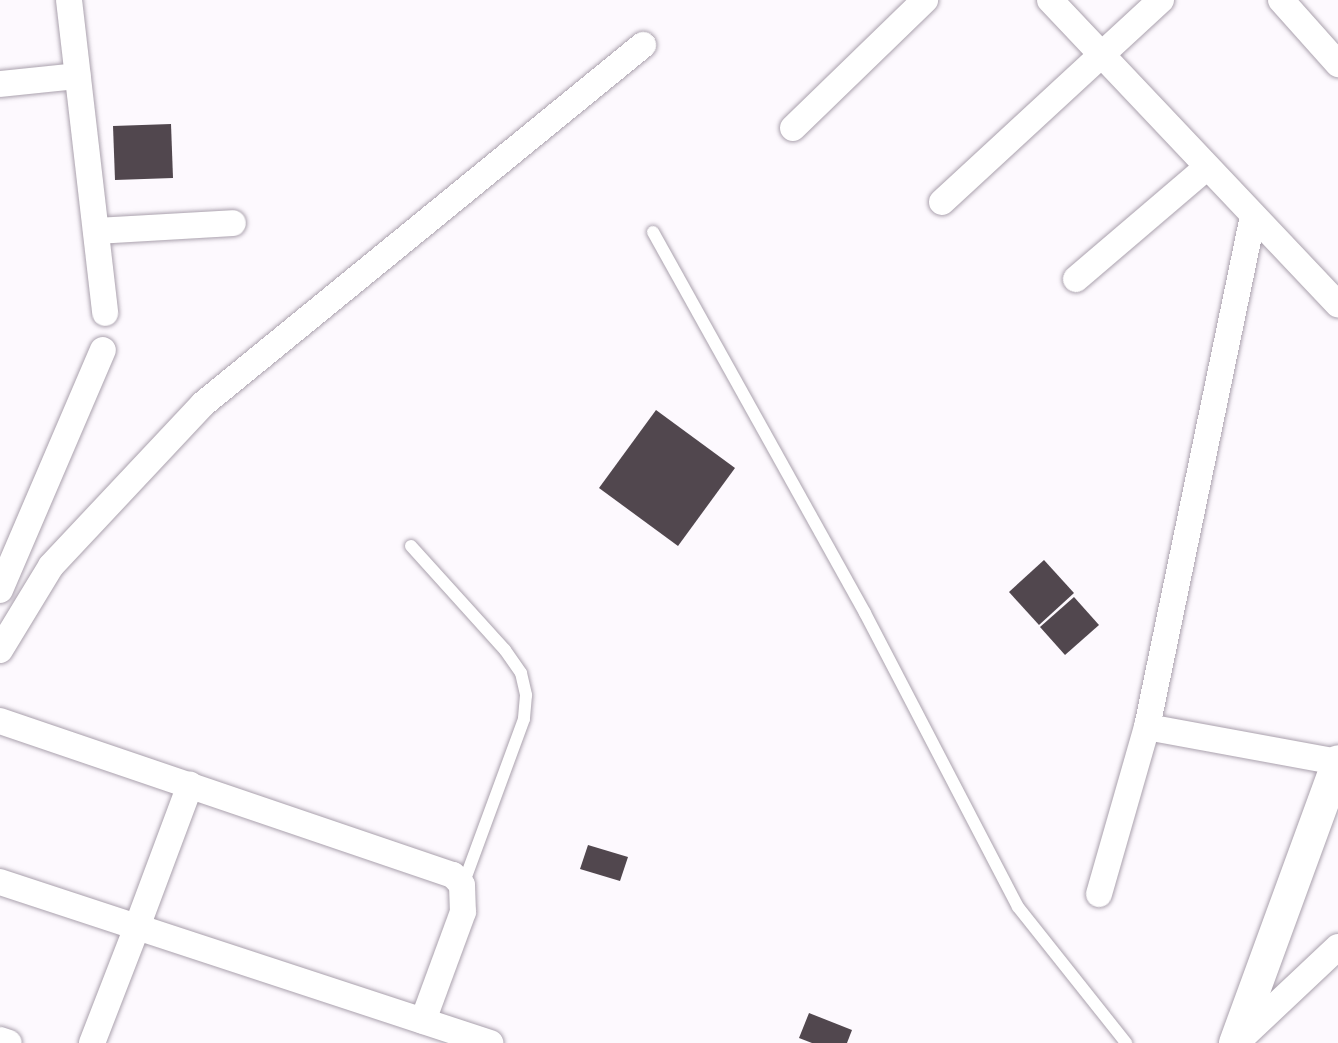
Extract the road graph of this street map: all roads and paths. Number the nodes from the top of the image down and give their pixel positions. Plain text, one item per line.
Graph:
1 (69, 0) edge
2 (925, 0) edge
3 (1050, 0) edge
4 (1161, 0) edge
5 (1282, 0) edge
6 (643, 45) dead end
7 (1102, 55) junction
8 (1338, 64) edge
9 (78, 76) junction
10 (0, 84) edge
11 (793, 128) dead end
12 (1207, 167) junction
13 (942, 202) dead end
14 (1254, 216) junction
15 (233, 223) dead end
16 (96, 232) junction
17 (653, 232) dead end
18 (1076, 279) dead end
19 (1338, 305) edge
20 (105, 313) dead end
21 (103, 350) dead end
22 (411, 546) dead end
23 (0, 590) edge
24 (0, 650) edge
25 (0, 721) edge
26 (1147, 727) junction
27 (1338, 762) edge
28 (190, 785) junction
29 (0, 882) edge
30 (463, 885) junction
31 (1099, 894) dead end
32 (137, 927) junction
33 (1338, 947) edge
34 (423, 1021) junction
35 (0, 1040) edge
36 (9, 1043) edge
37 (92, 1043) edge
38 (491, 1043) edge
39 (1126, 1043) edge
40 (1236, 1043) edge

1 - 9 street
2 - 11 street
3 - 7 street
4 - 7 street
5 - 8 street
6 - 24 street
7 - 12 street
7 - 13 street
9 - 10 street
9 - 16 street
12 - 14 street
12 - 18 street
14 - 19 street
14 - 26 street
15 - 16 street
16 - 20 street
17 - 39 lane
21 - 23 street
22 - 30 lane
25 - 28 street
26 - 27 street
26 - 31 street
27 - 40 street
28 - 30 street
28 - 32 street
29 - 32 street
30 - 34 street
32 - 34 street
32 - 37 street
33 - 40 street
34 - 38 street
35 - 36 street

